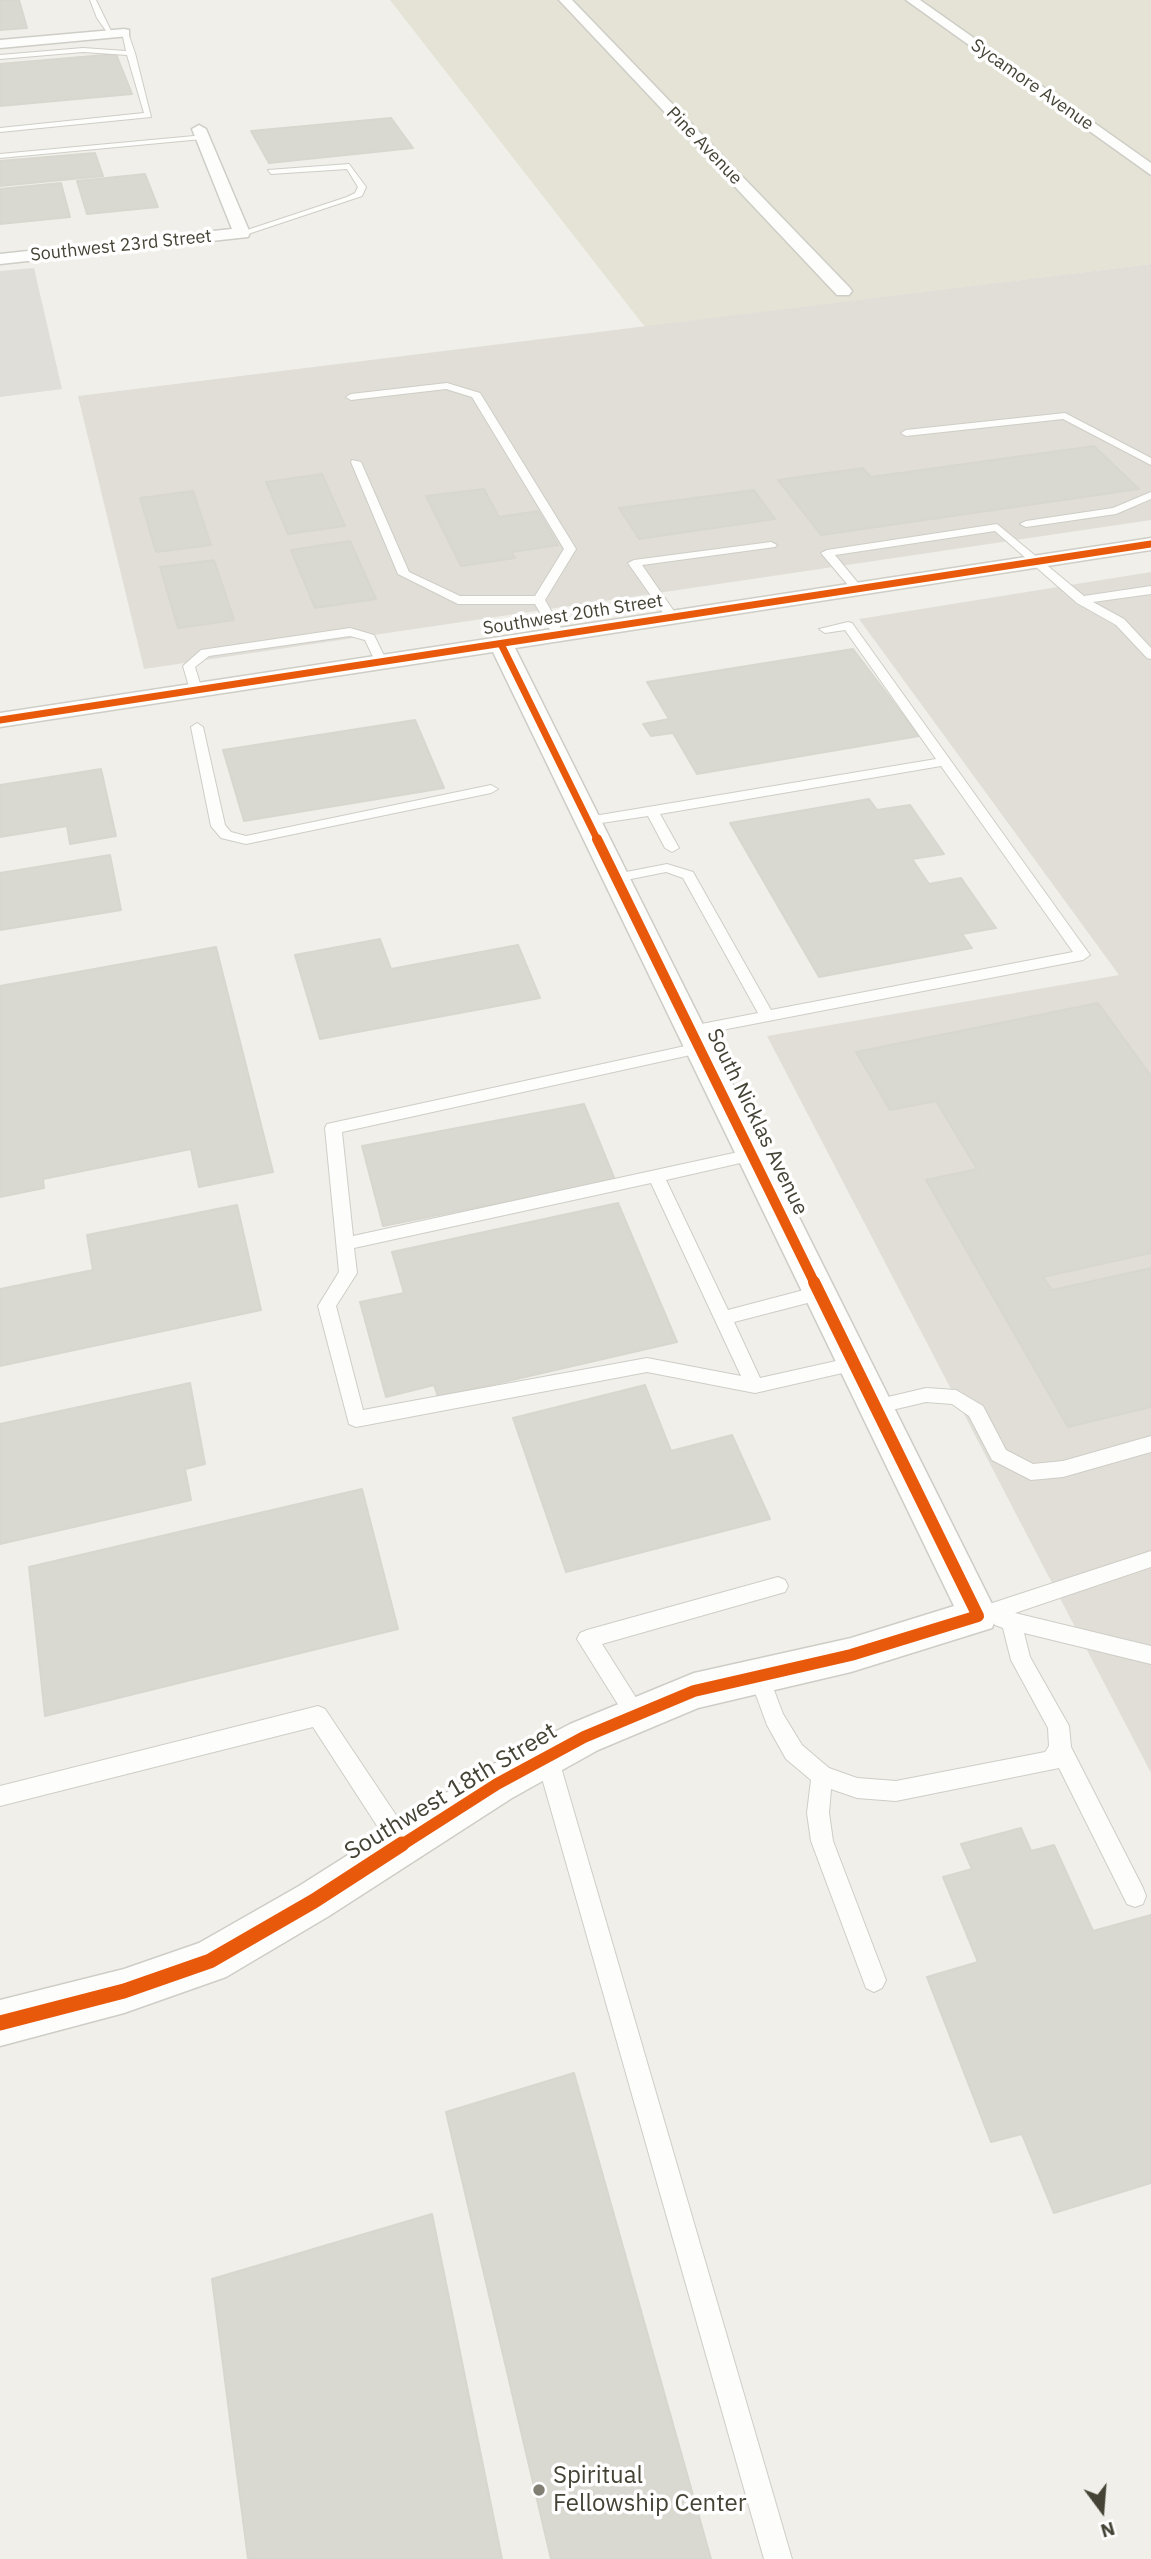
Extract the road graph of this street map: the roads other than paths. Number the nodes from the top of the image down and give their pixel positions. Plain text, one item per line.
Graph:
1 (93, 0) edge
2 (565, 0) edge
3 (912, 0) edge
4 (118, 34) junction
5 (0, 44) edge
6 (131, 53) junction
7 (0, 57) edge
8 (0, 130) edge
9 (200, 133) joint
10 (0, 156) edge
11 (1151, 170) edge
12 (271, 172) dead end
13 (242, 233) junction
14 (0, 259) edge
15 (843, 291) dead end
16 (351, 397) dead end
17 (906, 433) dead end
18 (1151, 461) edge
19 (356, 462) dead end
20 (1151, 495) edge
21 (1026, 524) dead end
22 (1151, 544) edge
23 (771, 545) dead end
24 (1035, 562) junction
25 (857, 589) junction
26 (1151, 590) edge
27 (538, 600) junction
28 (1081, 600) junction
29 (672, 617) junction
30 (825, 629) dead end
31 (559, 635) junction
32 (501, 643) junction
33 (1151, 654) edge
34 (381, 662) junction
35 (196, 690) junction
36 (0, 720) edge
37 (197, 727) dead end
38 (945, 761) junction
39 (491, 789) dead end
40 (652, 811) junction
41 (588, 821) junction
42 (672, 848) dead end
43 (616, 878) junction
44 (767, 1016) junction
45 (695, 1039) junction
46 (752, 1155) junction
47 (656, 1177) junction
48 (345, 1244) junction
49 (819, 1293) junction
50 (723, 1318) junction
51 (854, 1364) junction
52 (755, 1386) junction
53 (875, 1407) junction
54 (1151, 1444) edge
55 (1151, 1559) edge
56 (778, 1586) dead end
57 (996, 1618) junction
58 (1151, 1655) edge
59 (759, 1676) junction
60 (636, 1715) junction
61 (1060, 1748) junction
62 (547, 1757) junction
63 (822, 1776) junction
64 (0, 1796) edge
65 (402, 1844) junction
66 (1135, 1896) dead end
67 (874, 1980) dead end
68 (0, 2023) edge
69 (778, 2559) edge

1 - 4 lane
2 - 15 street, Pine Avenue
3 - 11 street, Sycamore Avenue
4 - 5 street
4 - 6 lane
6 - 7 lane
6 - 8 lane
9 - 10 lane
9 - 13 street
12 - 13 lane
13 - 14 street, Southwest 23rd Street
16 - 27 lane
17 - 18 lane
19 - 27 lane
20 - 21 lane
22 - 24 street, Southwest 20th Street
23 - 29 lane
24 - 25 street, Southwest 20th Street
24 - 25 lane
24 - 28 lane
25 - 29 street, Southwest 20th Street
26 - 28 lane
27 - 31 lane
28 - 33 lane
29 - 31 street, Southwest 20th Street
30 - 38 lane
31 - 32 street, Southwest 20th Street
32 - 34 street, Southwest 20th Street
32 - 41 street, South Nicklas Avenue
34 - 35 street, Southwest 20th Street
34 - 35 lane
35 - 36 street, Southwest 20th Street
37 - 39 lane
38 - 40 lane
38 - 44 lane
40 - 41 lane
40 - 42 lane
41 - 43 street, South Nicklas Avenue
43 - 44 lane
43 - 45 street, South Nicklas Avenue
44 - 45 lane
45 - 46 street, South Nicklas Avenue
45 - 48 lane
46 - 47 lane
46 - 49 street, South Nicklas Avenue
47 - 48 lane
47 - 50 lane
48 - 52 lane
49 - 50 lane
49 - 51 street, South Nicklas Avenue
50 - 52 lane
51 - 52 lane
51 - 53 street, South Nicklas Avenue
53 - 54 lane
53 - 57 street, South Nicklas Avenue
55 - 57 lane
56 - 60 lane
57 - 58 lane
57 - 59 street, Southwest 18th Street
57 - 61 lane
59 - 60 street, Southwest 18th Street
59 - 63 lane
60 - 62 street, Southwest 18th Street
61 - 63 lane
61 - 66 lane
62 - 65 street, Southwest 18th Street
62 - 69 lane
63 - 67 lane
64 - 65 lane
65 - 68 street, Southwest 18th Street

